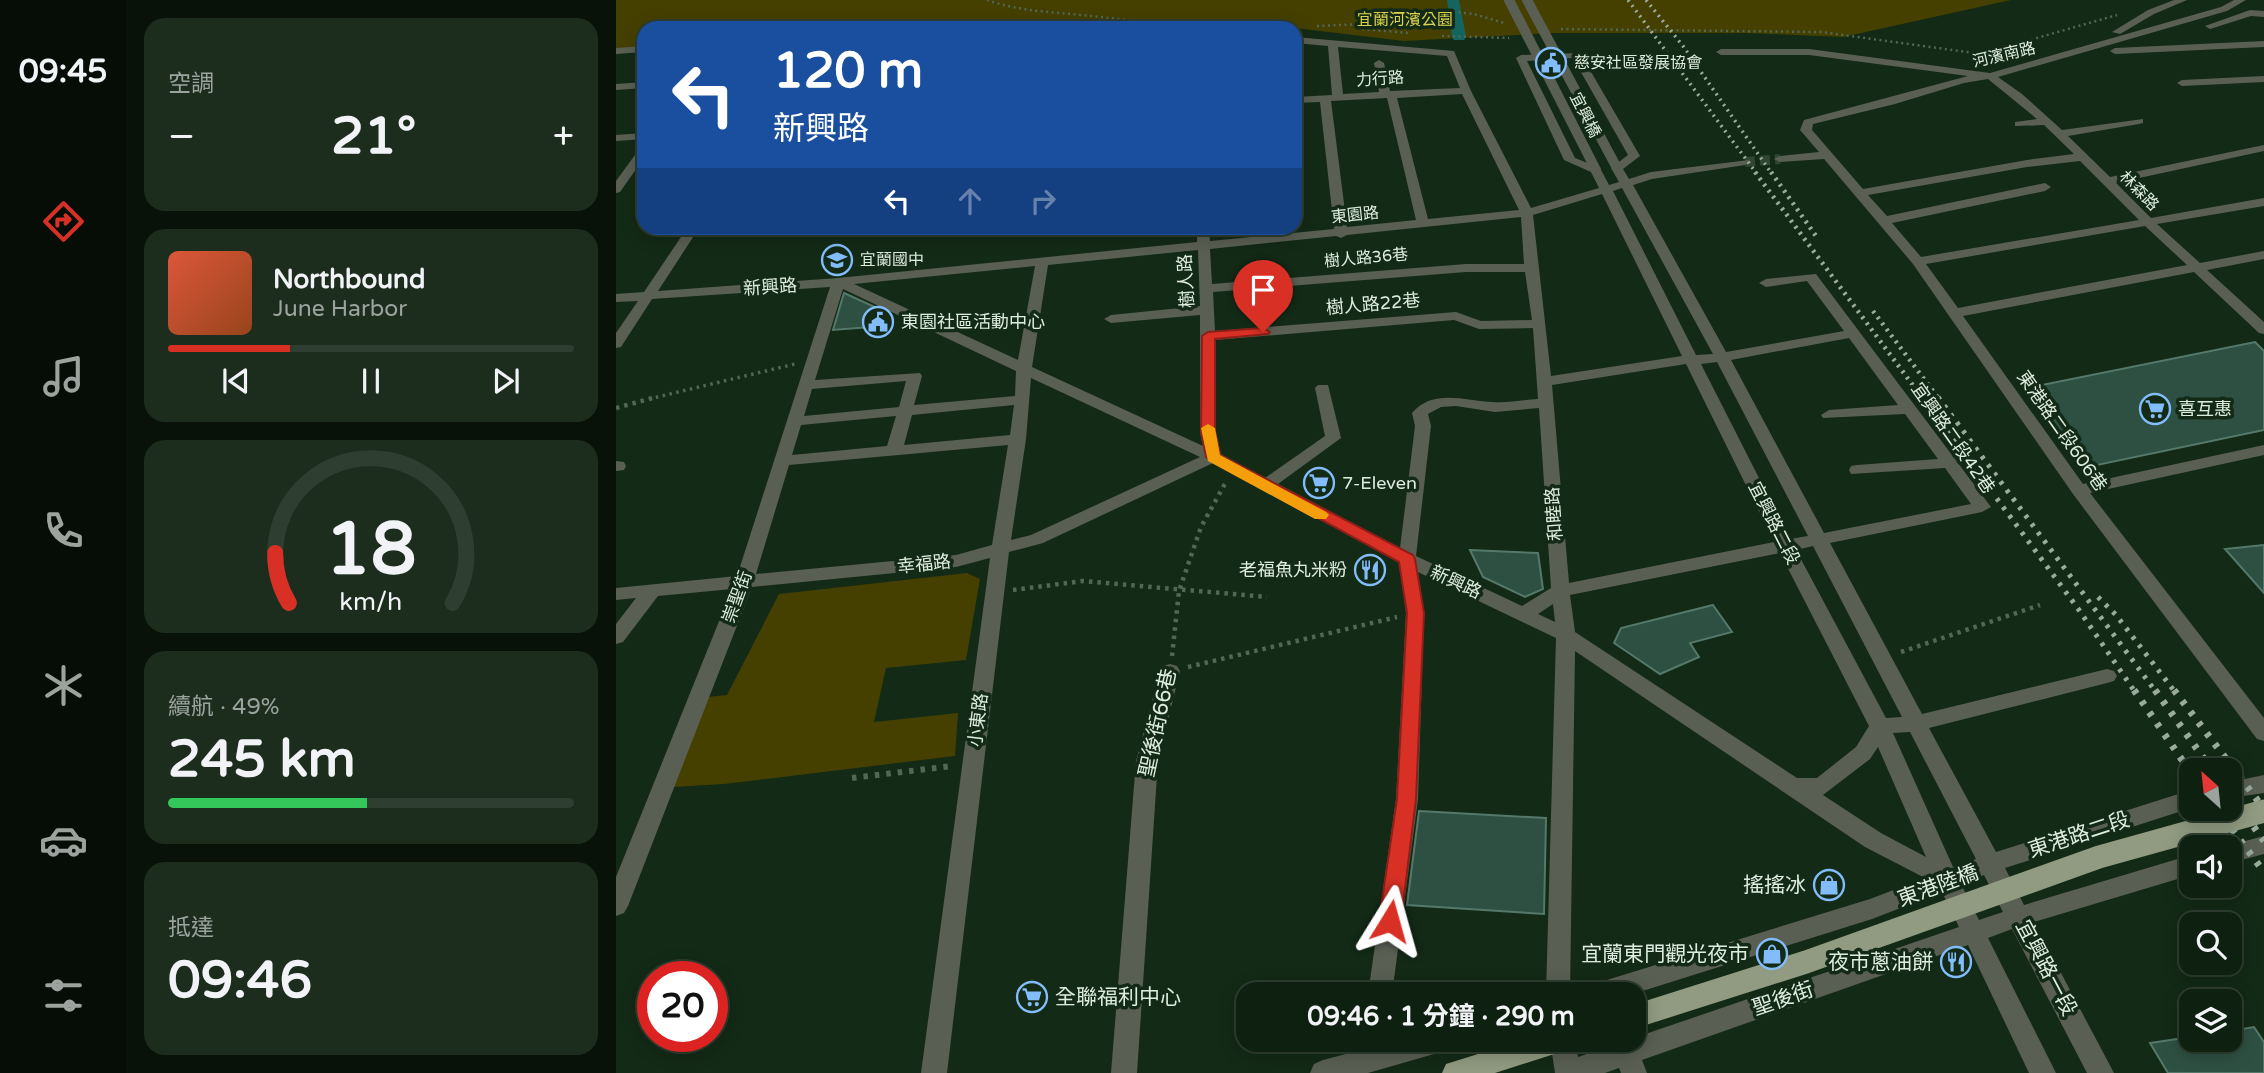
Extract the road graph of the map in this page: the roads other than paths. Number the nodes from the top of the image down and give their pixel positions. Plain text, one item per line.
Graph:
1 (1509, 0) edge
2 (1527, 0) edge
3 (2182, 0) edge
4 (2241, 0) edge
5 (2264, 14) edge
6 (2198, 29) dead end
7 (2172, 37) dead end
8 (1302, 40) edge
9 (1333, 42) junction
10 (2264, 44) edge
11 (2133, 48) junction
12 (637, 50) edge
13 (2091, 50) junction
14 (616, 51) edge
15 (1721, 52) dead end
16 (2067, 56) junction
17 (1379, 62) dead end
18 (1990, 76) junction
19 (2264, 79) edge
20 (2182, 83) dead end
21 (637, 86) edge
22 (616, 87) edge
23 (1466, 91) junction
24 (1388, 94) junction
25 (1331, 98) junction
26 (1302, 100) edge
27 (2140, 121) dead end
28 (2047, 122) junction
29 (2019, 124) dead end
30 (2060, 134) junction
31 (637, 136) edge
32 (616, 138) edge
33 (2264, 148) edge
34 (1825, 155) junction
35 (2083, 157) junction
36 (1780, 159) tunnel mouth
37 (637, 160) edge
38 (1745, 162) tunnel mouth
39 (1595, 170) junction
40 (1621, 176) junction
41 (2107, 181) junction
42 (2045, 187) dead end
43 (616, 189) edge
44 (1604, 189) junction
45 (1859, 193) junction
46 (2264, 202) edge
47 (1527, 214) junction
48 (1883, 221) junction
49 (2148, 222) junction
50 (1423, 225) junction
51 (1341, 234) junction
52 (688, 235) edge
53 (1203, 235) edge
54 (1203, 247) junction
55 (2264, 255) edge
56 (1918, 261) junction
57 (1042, 263) junction
58 (2197, 267) junction
59 (1531, 268) junction
60 (838, 282) junction
61 (1766, 283) dead end
62 (1204, 289) junction
63 (646, 296) junction
64 (616, 298) edge
65 (1206, 310) junction
66 (1955, 313) junction
67 (1111, 319) dead end
68 (1540, 324) junction
69 (2264, 330) edge
70 (1855, 332) junction
71 (1208, 336) junction
72 (616, 344) edge
73 (1706, 358) junction
74 (1024, 368) junction
75 (1544, 382) junction
76 (806, 385) junction
77 (1323, 388) dead end
78 (1023, 400) junction
79 (1546, 403) junction
80 (1911, 409) junction
81 (906, 410) junction
82 (1829, 415) dead end
83 (796, 421) junction
84 (1018, 439) junction
85 (2264, 450) edge
86 (894, 451) junction
87 (1213, 457) junction
88 (782, 461) junction
89 (1950, 463) junction
90 (1857, 470) dead end
91 (1264, 486) junction
92 (2079, 490) junction
93 (1819, 541) junction
94 (1786, 548) junction
95 (1002, 549) junction
96 (1407, 559) junction
97 (744, 583) junction
98 (652, 591) junction
99 (1560, 591) junction
100 (616, 594) edge
101 (1524, 614) junction
102 (1566, 635) junction
103 (616, 638) edge
104 (1170, 671) road end
105 (2107, 676) dead end
106 (1916, 723) junction
107 (1880, 727) junction
108 (2264, 733) edge
109 (2264, 784) edge
110 (1791, 787) junction
111 (2242, 788) edge
112 (2179, 803) edge
113 (2264, 811) edge
114 (2264, 845) edge
115 (2242, 851) edge
116 (2179, 868) edge
117 (1968, 871) junction
118 (616, 906) edge
119 (1997, 924) junction
120 (1382, 982) edge
121 (1558, 982) edge
122 (1636, 982) edge
123 (1646, 1013) edge
124 (1368, 1052) edge
125 (1523, 1052) edge
126 (1564, 1052) edge
127 (1630, 1063) edge
128 (934, 1073) edge
129 (1124, 1073) edge
130 (1323, 1073) edge
131 (1455, 1073) edge
132 (1568, 1073) edge
133 (2043, 1073) edge
134 (2101, 1073) edge

1 - 39 street, 宜興橋, bridge
2 - 40 street, 宜興橋, bridge
3 - 16 street
4 - 13 street, 河濱南路
5 - 6 street
7 - 11 street
8 - 9 street
9 - 23 street, 和睦路
9 - 25 street
10 - 11 street
11 - 13 street
12 - 14 street
13 - 16 street, 河濱南路
15 - 18 street
16 - 18 street, 河濱南路
17 - 24 street
18 - 28 street, 林森路
18 - 34 street, 河濱南路
19 - 20 street
21 - 22 street
23 - 24 street, 力行路
23 - 47 street, 和睦路
24 - 25 street, 力行路
24 - 50 street
25 - 26 street, 力行路
25 - 51 street
27 - 30 street
28 - 29 street
28 - 30 street, 林森路
30 - 35 street, 林森路
31 - 32 street
33 - 41 street
34 - 36 street
34 - 45 street, 東港路二段606巷
35 - 41 street, 林森路
35 - 45 street
37 - 43 street
38 - 40 street, 東園路
39 - 40 street
39 - 44 street, 宜興路二段
40 - 44 street, 東園路
40 - 73 street, 宜興路二段
41 - 49 street, 林森路
42 - 48 street
44 - 47 street, 東園路
44 - 73 street, 宜興路二段
45 - 48 street, 東港路二段606巷
46 - 49 street
47 - 50 street, 東園路
47 - 59 street, 和睦路
48 - 56 street, 東港路二段606巷
49 - 56 street
49 - 58 street, 林森路
50 - 51 street, 東園路
51 - 54 street, 東園路
52 - 63 street
53 - 54 street, 樹人路
54 - 57 street, 東園路
54 - 62 street, 樹人路
55 - 58 street
56 - 66 street, 東港路二段606巷
57 - 60 street, 東園路
57 - 74 street, 小東路
58 - 66 street
58 - 69 street, 林森路
59 - 62 street, 樹人路36巷
59 - 68 street, 和睦路
60 - 63 street, 新興路
60 - 74 street, 新興路
60 - 76 street, 崇聖街
61 - 70 street, 宜興路二段42巷
62 - 65 street, 樹人路
63 - 64 street, 新興路
63 - 72 street
65 - 67 street
65 - 71 street, 樹人路
66 - 92 street, 東港路二段606巷
68 - 71 street, 樹人路22巷
68 - 75 street, 和睦路
70 - 73 street
70 - 80 street, 宜興路二段42巷
71 - 87 street, 樹人路
73 - 75 street
73 - 93 street, 宜興路二段
73 - 94 street, 宜興路二段
74 - 78 street, 小東路
74 - 87 street, 新興路
75 - 79 street, 和睦路
76 - 81 street
76 - 83 street, 崇聖街
77 - 91 street
78 - 81 street
78 - 84 street, 小東路
79 - 96 street
79 - 99 street, 和睦路
80 - 82 street
80 - 89 street, 宜興路二段42巷
81 - 83 street
81 - 86 street
83 - 88 street, 崇聖街
84 - 86 street
84 - 95 street, 小東路
85 - 92 street
86 - 88 street
87 - 91 street, 新興路
87 - 95 street, 幸福路
88 - 97 street, 崇聖街
89 - 90 street
89 - 93 street, 宜興路二段42巷
91 - 96 street, 新興路
92 - 108 street, 東港路二段606巷
93 - 94 street, 宜興路二段42巷
93 - 106 street, 宜興路二段
94 - 99 street, 宜興路二段42巷
94 - 107 street, 宜興路二段
95 - 97 street, 幸福路
95 - 128 street, 小東路
96 - 101 street, 新興路
96 - 120 street
97 - 98 street, 幸福路
97 - 118 street, 崇聖街
98 - 100 street, 幸福路
98 - 103 street
99 - 101 street
99 - 102 street, 和睦路
101 - 102 street, 新興路
102 - 110 street, 新興路
102 - 121 street, 和睦路
104 - 129 street, 聖後街66巷
105 - 106 street
106 - 107 street
106 - 117 street, 宜興路二段
107 - 110 street
107 - 117 street, 宜興路二段
109 - 111 street
110 - 117 street, 新興路
112 - 117 street, 東港路二段
113 - 123 main road, 東港陸橋, bridge
114 - 115 street
116 - 119 street
117 - 119 street, 宜興路一段
117 - 119 street, 宜興路一段
117 - 122 street
119 - 127 street, 聖後街
119 - 133 street, 宜興路一段
119 - 134 street, 宜興路一段
124 - 130 street
125 - 131 main road
126 - 132 street
127 - 132 street, 聖後街

